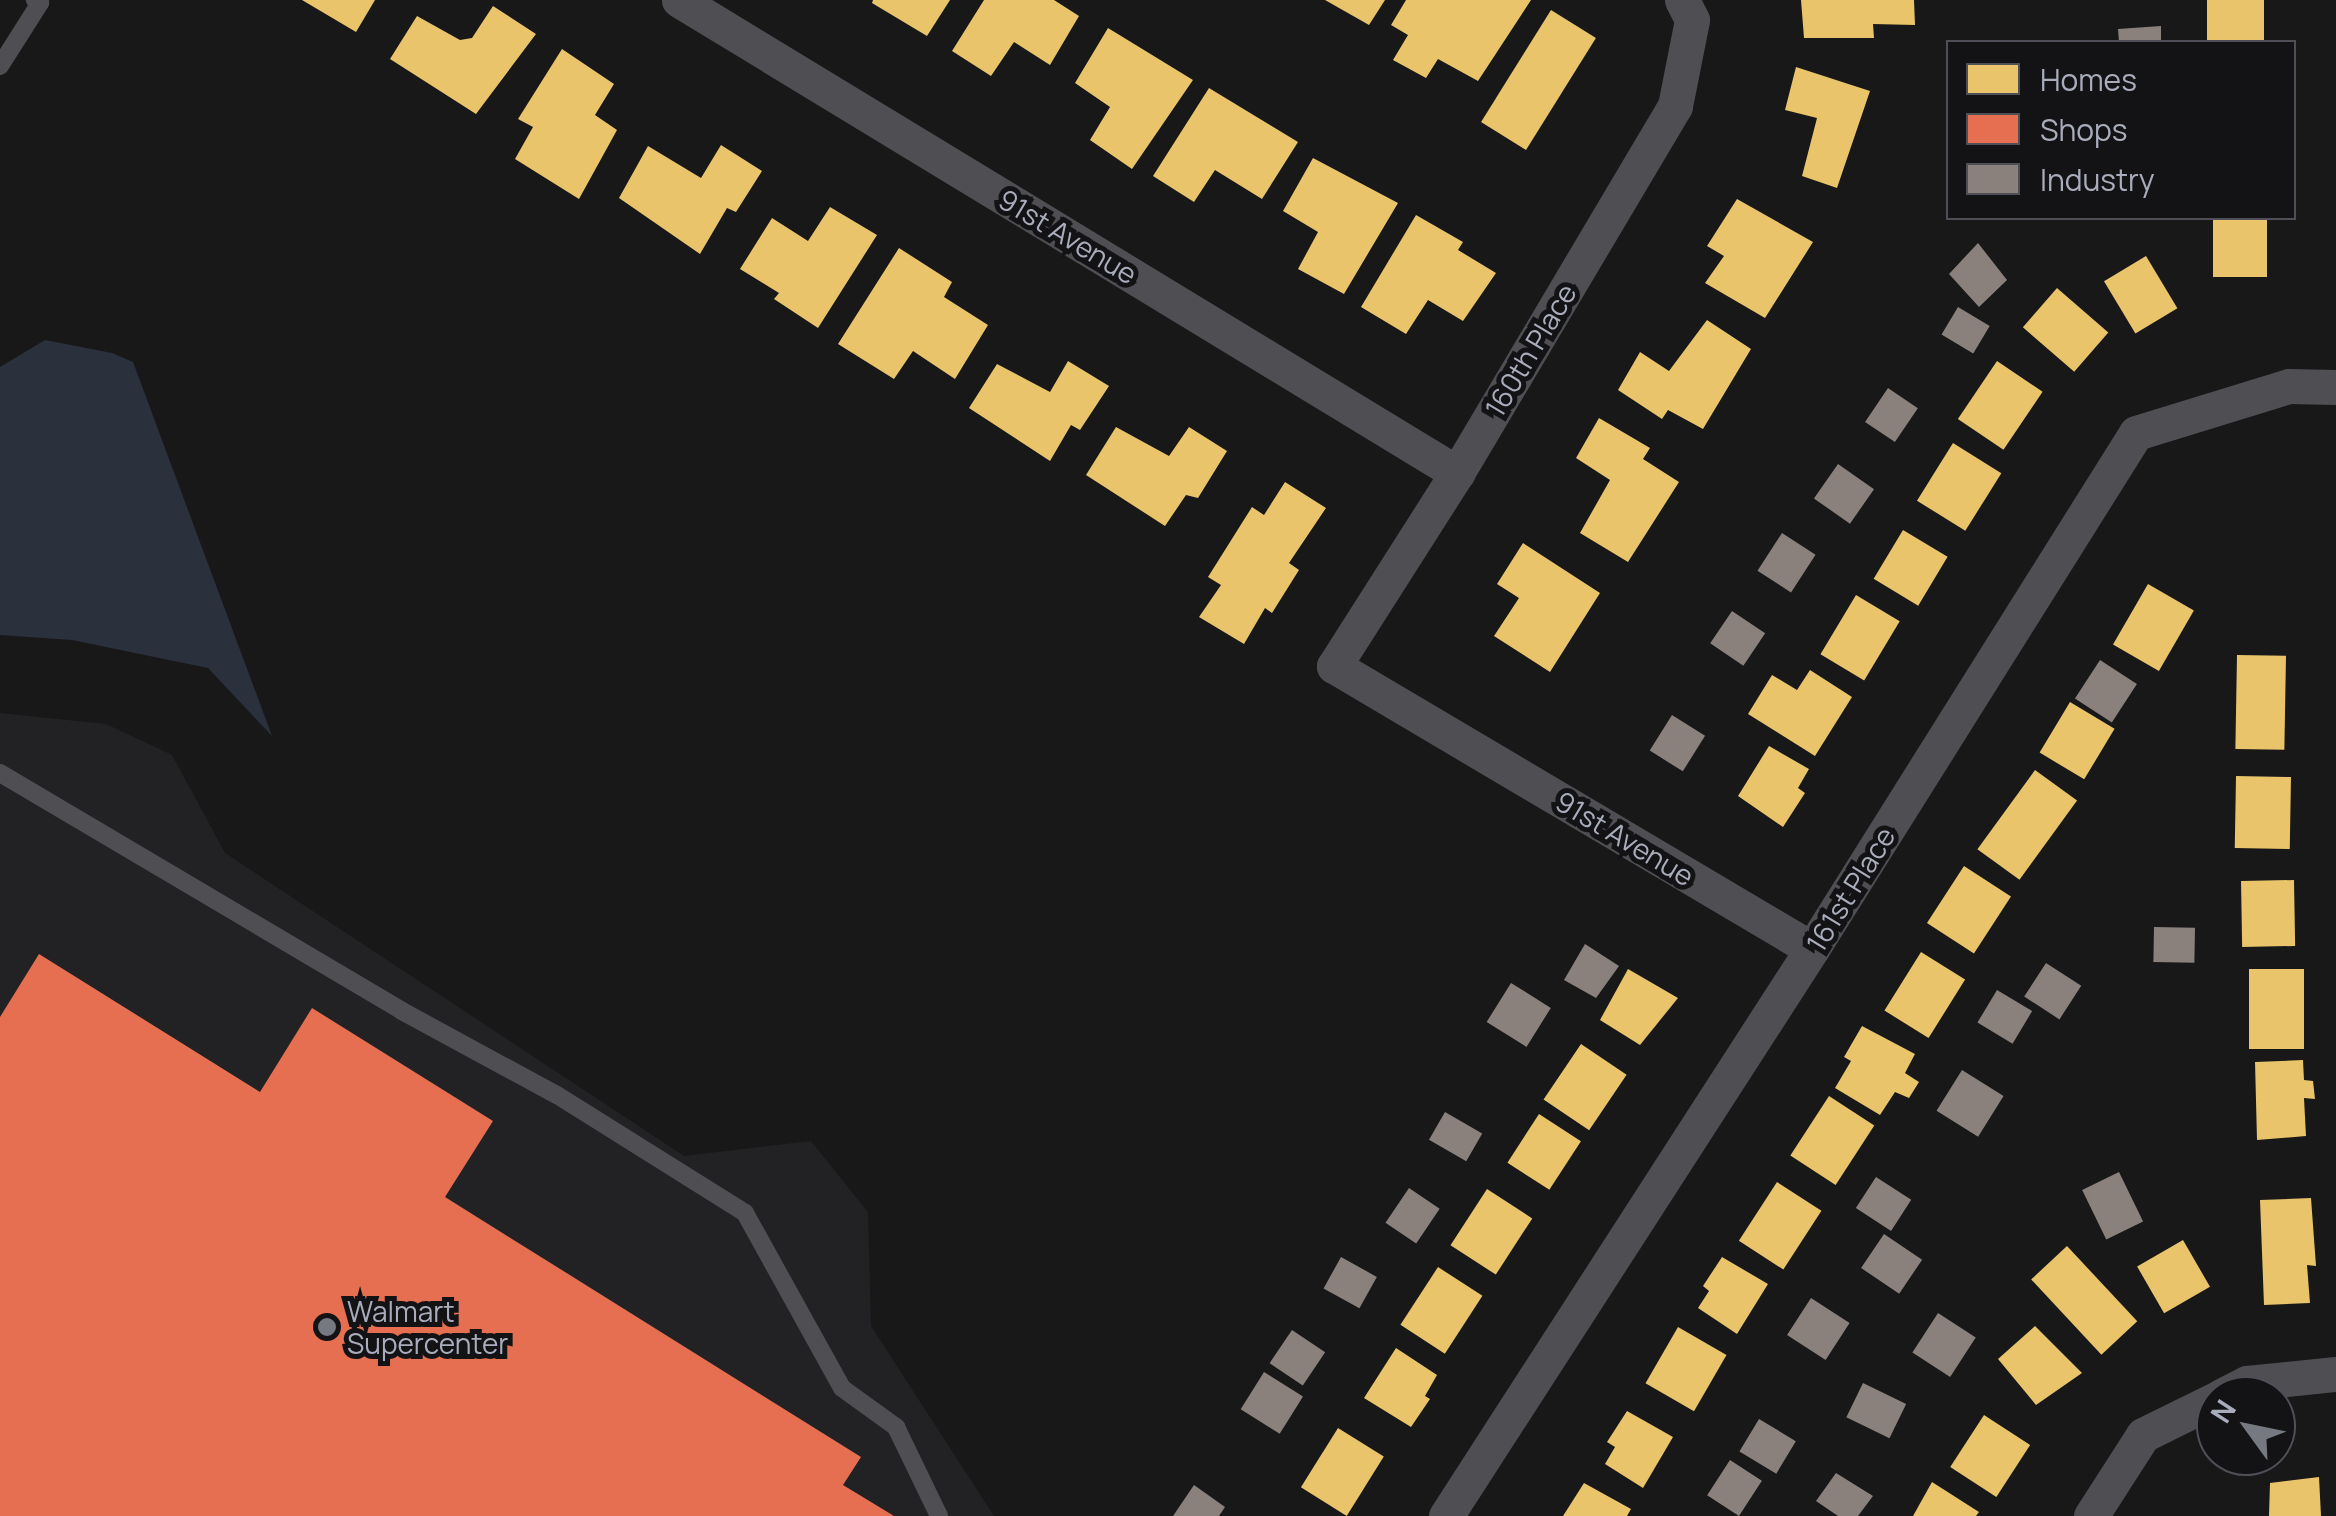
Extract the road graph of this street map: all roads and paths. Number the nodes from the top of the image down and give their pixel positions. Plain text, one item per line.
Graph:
1 (35, 0) edge
2 (679, 0) edge
3 (1688, 10) edge
4 (0, 66) edge
5 (2336, 387) edge
6 (1457, 473) junction
7 (1334, 666) joint
8 (0, 772) edge
9 (1812, 949) junction
10 (2336, 1374) edge
11 (2296, 1378) edge
12 (2196, 1408) edge
13 (939, 1516) edge
14 (1446, 1516) edge
15 (2091, 1516) edge

1 - 4 lane
2 - 6 street, 91st Avenue
3 - 6 street, 160th Place
5 - 9 street, 161st Place
6 - 7 street, 160th Place
7 - 9 street, 91st Avenue
8 - 13 lane
9 - 14 street, 161st Place
10 - 11 street
12 - 15 street

